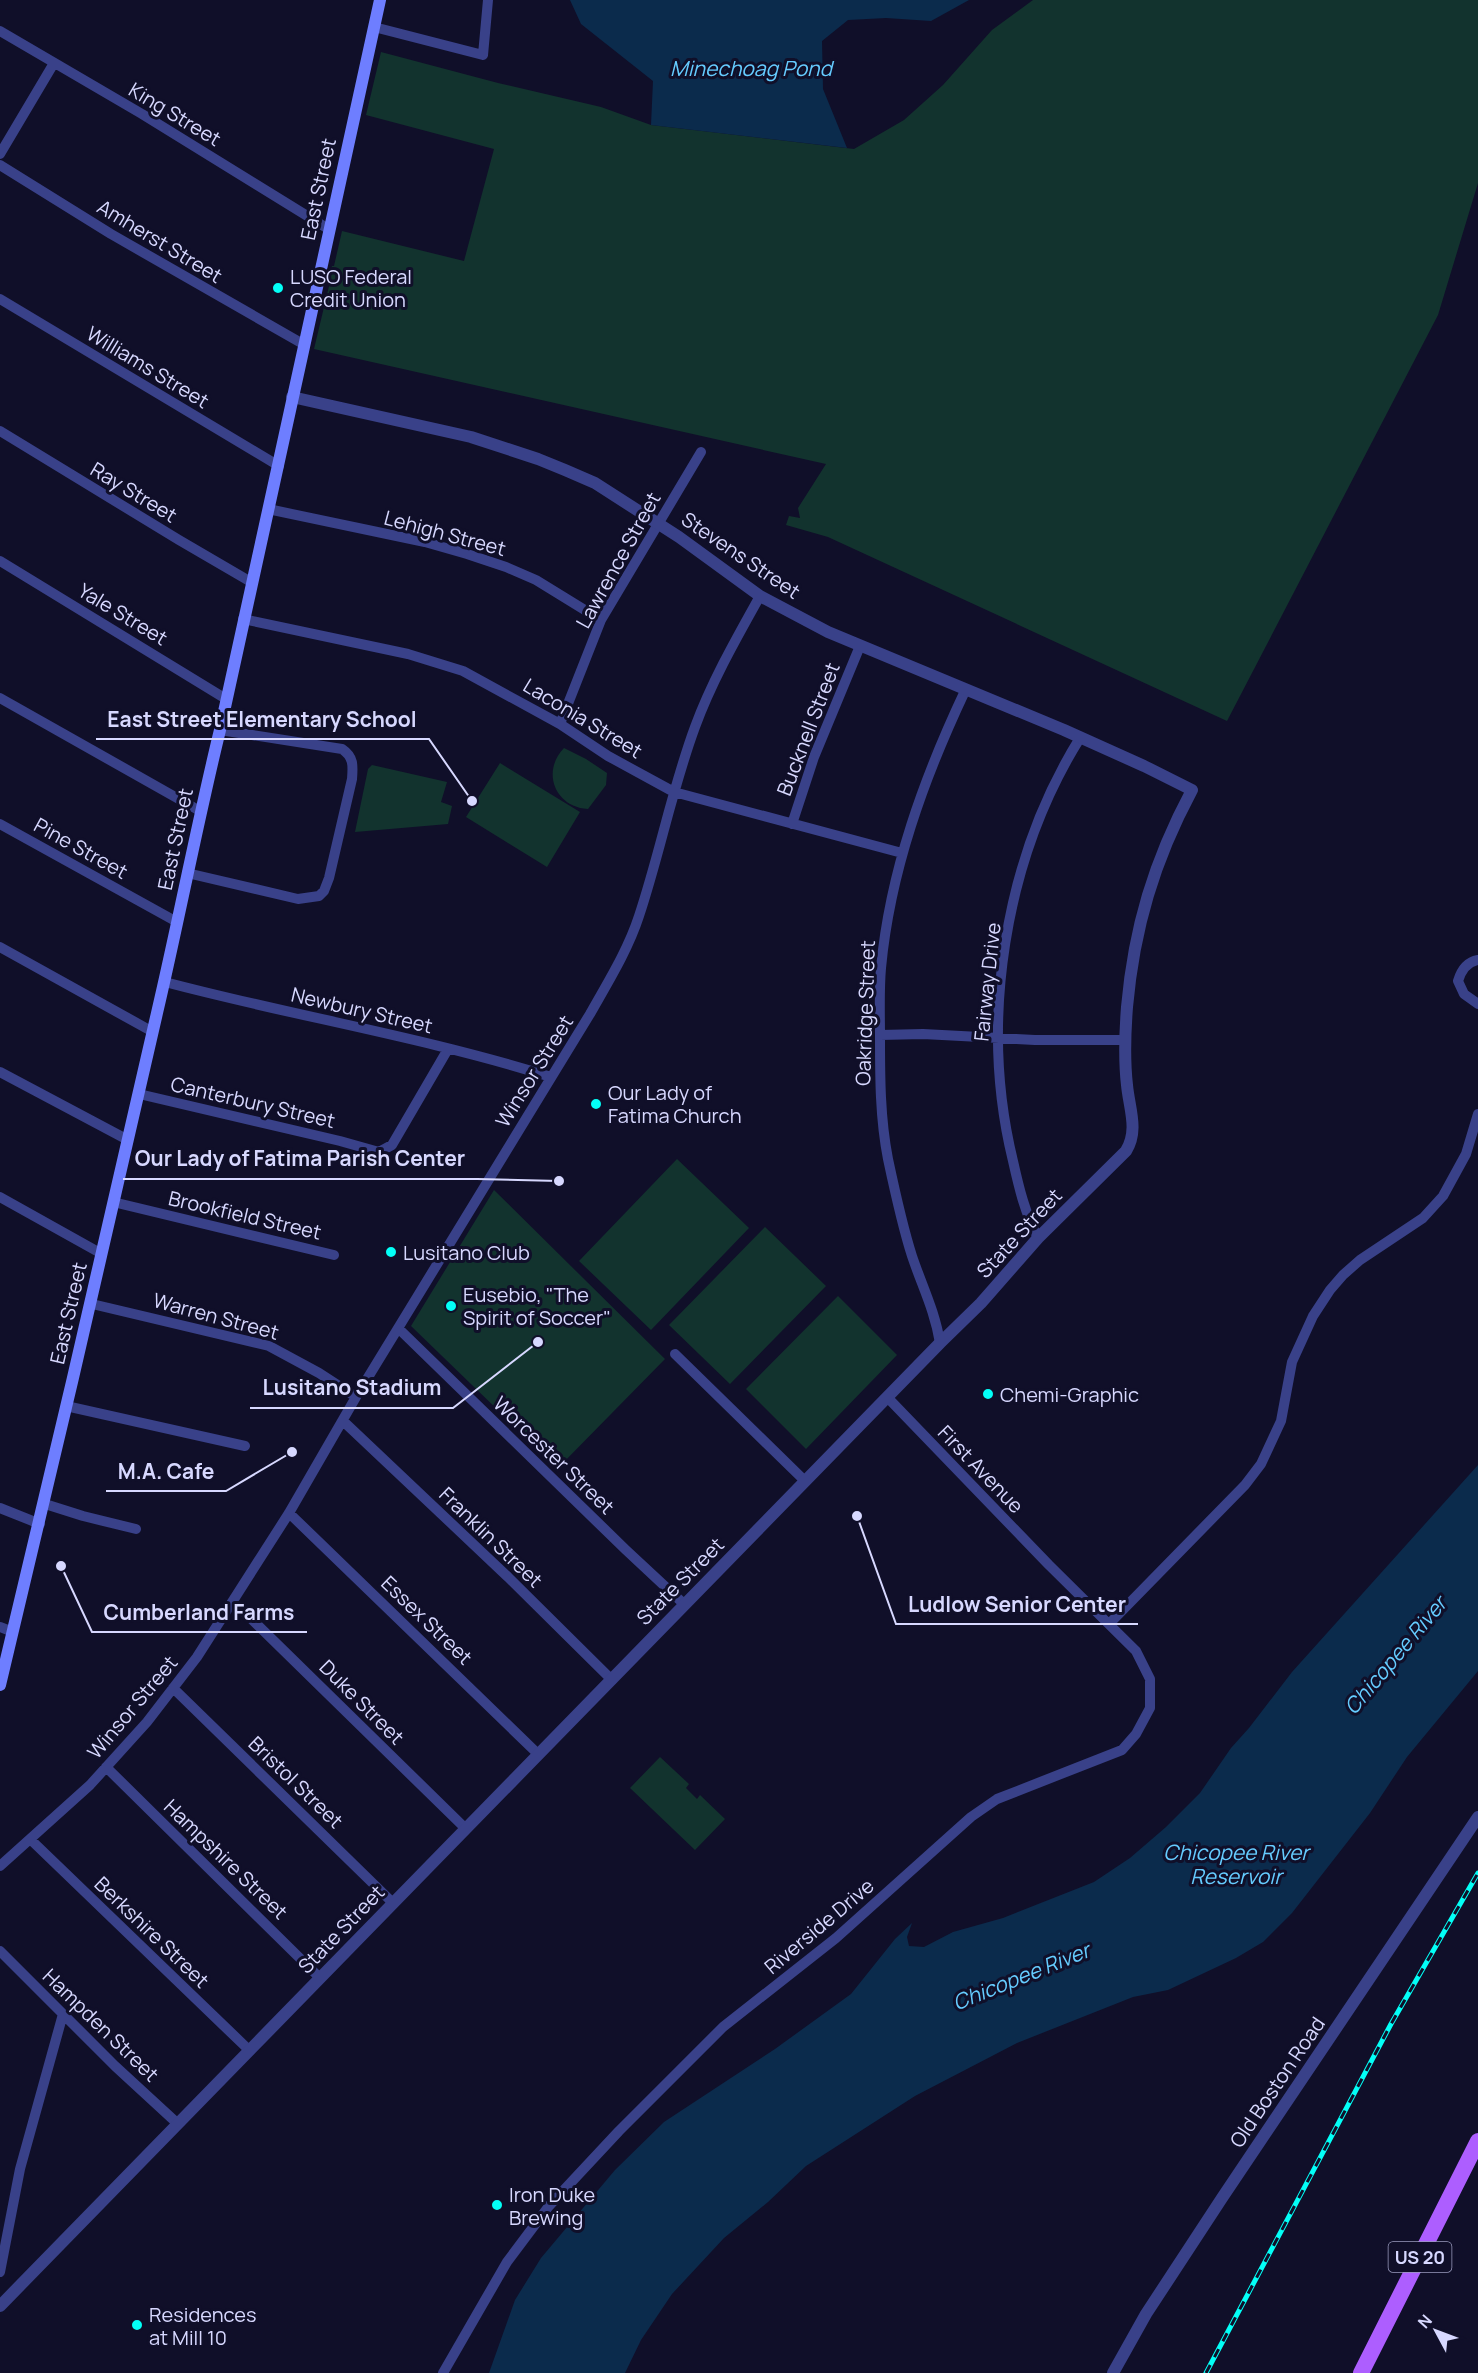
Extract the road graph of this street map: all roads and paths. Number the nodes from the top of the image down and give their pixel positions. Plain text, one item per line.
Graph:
1 (380, 0) edge
2 (488, 0) edge
3 (374, 27) junction
4 (0, 31) edge
5 (54, 63) junction
6 (0, 154) edge
7 (0, 165) edge
8 (330, 230) junction
9 (0, 298) edge
10 (303, 344) junction
11 (292, 397) junction
12 (0, 431) edge
13 (701, 452) dead end
14 (279, 466) junction
15 (268, 509) junction
16 (657, 523) junction
17 (0, 561) edge
18 (251, 582) junction
19 (760, 597) junction
20 (243, 619) junction
21 (601, 620) junction
22 (860, 646) junction
23 (965, 691) junction
24 (0, 698) edge
25 (226, 699) junction
26 (561, 724) junction
27 (220, 730) junction
28 (1080, 738) junction
29 (1192, 790) joint
30 (674, 792) junction
31 (200, 811) junction
32 (0, 824) edge
33 (792, 824) junction
34 (902, 853) junction
35 (187, 873) junction
36 (177, 922) junction
37 (0, 947) edge
38 (1478, 960) edge
39 (165, 982) junction
40 (1478, 1004) edge
41 (153, 1032) junction
42 (880, 1035) junction
43 (997, 1038) junction
44 (1125, 1040) junction
45 (448, 1049) junction
46 (0, 1072) edge
47 (551, 1077) junction
48 (139, 1094) junction
49 (1478, 1114) edge
50 (128, 1140) junction
51 (0, 1197) edge
52 (113, 1202) junction
53 (1038, 1238) junction
54 (102, 1254) junction
55 (334, 1255) dead end
56 (92, 1304) junction
57 (399, 1329) junction
58 (940, 1342) junction
59 (675, 1354) dead end
60 (356, 1397) junction
61 (888, 1398) junction
62 (66, 1406) junction
63 (343, 1421) junction
64 (245, 1446) dead end
65 (805, 1481) junction
66 (45, 1504) junction
67 (0, 1508) edge
68 (290, 1513) junction
69 (40, 1524) junction
70 (136, 1528) dead end
71 (1049, 1565) joint
72 (233, 1601) junction
73 (685, 1605) junction
74 (1109, 1623) junction
75 (0, 1627) edge
76 (13, 1632) junction
77 (612, 1680) junction
78 (0, 1685) edge
79 (173, 1688) junction
80 (538, 1754) junction
81 (106, 1767) junction
82 (1478, 1817) edge
83 (465, 1828) junction
84 (30, 1839) junction
85 (0, 1866) edge
86 (393, 1903) junction
87 (0, 1951) edge
88 (320, 1978) junction
89 (63, 2014) junction
90 (249, 2050) junction
91 (178, 2124) junction
92 (1478, 2141) edge
93 (0, 2272) edge
94 (0, 2306) edge
95 (444, 2373) edge
96 (1113, 2373) edge
97 (1361, 2373) edge

1 - 3 main road, East Street
2 - 3 street
3 - 8 main road, East Street
4 - 5 street, King Street
5 - 6 street
5 - 8 street, King Street
7 - 10 street, Amherst Street
8 - 10 main road, East Street
9 - 14 street, Williams Street
10 - 11 main road, East Street
11 - 14 main road, East Street
11 - 16 street, Stevens Street
12 - 18 street, Ray Street
13 - 16 street, Lawrence Street
14 - 15 main road, East Street
15 - 18 main road, East Street
15 - 21 street, Lehigh Street
16 - 19 street, Stevens Street
16 - 21 street, Lawrence Street
17 - 25 street, Yale Street
18 - 20 main road, East Street
19 - 22 street, Stevens Street
19 - 30 street, Winsor Street
20 - 25 main road, East Street
20 - 26 street, Laconia Street
21 - 26 street, Lawrence Street
22 - 23 street, Stevens Street
22 - 33 street, Bucknell Street
23 - 28 street, Stevens Street
23 - 34 street, Oakridge Street
24 - 31 street
25 - 27 main road, East Street
26 - 30 street, Laconia Street
27 - 31 main road, East Street
27 - 35 street
28 - 29 street, Stevens Street
28 - 43 street, Fairway Drive
29 - 44 street, State Street
30 - 33 street, Laconia Street
30 - 47 street, Winsor Street
31 - 35 main road, East Street
32 - 36 street, Pine Street
33 - 34 street, Laconia Street
34 - 42 street, Oakridge Street
35 - 36 main road, East Street
36 - 39 main road, East Street
37 - 41 street
38 - 40 street
39 - 41 main road, East Street
39 - 45 street, Newbury Street
41 - 48 main road, East Street
42 - 43 street
42 - 58 street, Oakridge Street
43 - 44 street
43 - 53 street, Fairway Drive
44 - 53 street, State Street
45 - 47 street, Newbury Street
45 - 48 street, Canterbury Street
46 - 50 street
47 - 57 street, Winsor Street
48 - 50 main road, East Street
49 - 74 street
50 - 52 main road, East Street
51 - 54 street
52 - 54 main road, East Street
52 - 55 street, Brookfield Street
53 - 58 street, State Street
54 - 56 main road, East Street
56 - 60 street, Warren Street
56 - 62 main road, East Street
57 - 60 street, Winsor Street
57 - 73 street, Worcester Street
58 - 61 street, State Street
59 - 65 street
60 - 63 street, Winsor Street
61 - 65 street, State Street
61 - 71 street, First Avenue
62 - 64 street
62 - 66 main road, East Street
63 - 68 street, Winsor Street
63 - 77 street, Franklin Street
65 - 73 street, State Street
66 - 69 main road, East Street
66 - 70 street
67 - 69 street
68 - 72 street, Winsor Street
68 - 80 street, Essex Street
69 - 76 main road, East Street
71 - 74 street, Riverside Drive
72 - 79 street, Winsor Street
72 - 83 street, Duke Street
73 - 77 street, State Street
74 - 95 street, Riverside Drive
75 - 76 street
76 - 78 main road, East Street
77 - 80 street, State Street
79 - 81 street, Winsor Street
79 - 86 street, Bristol Street
80 - 83 street, State Street
81 - 84 street, Winsor Street
81 - 88 street, Hampshire Street
82 - 96 street, Old Boston Road
83 - 86 street, State Street
84 - 85 street, Winsor Street
84 - 90 street, Berkshire Street
86 - 88 street, State Street
87 - 89 street, Hampden Street
88 - 90 street, State Street
89 - 91 street, Hampden Street
89 - 93 street
90 - 91 street, State Street
91 - 94 street, State Street
92 - 97 main road, US 20

